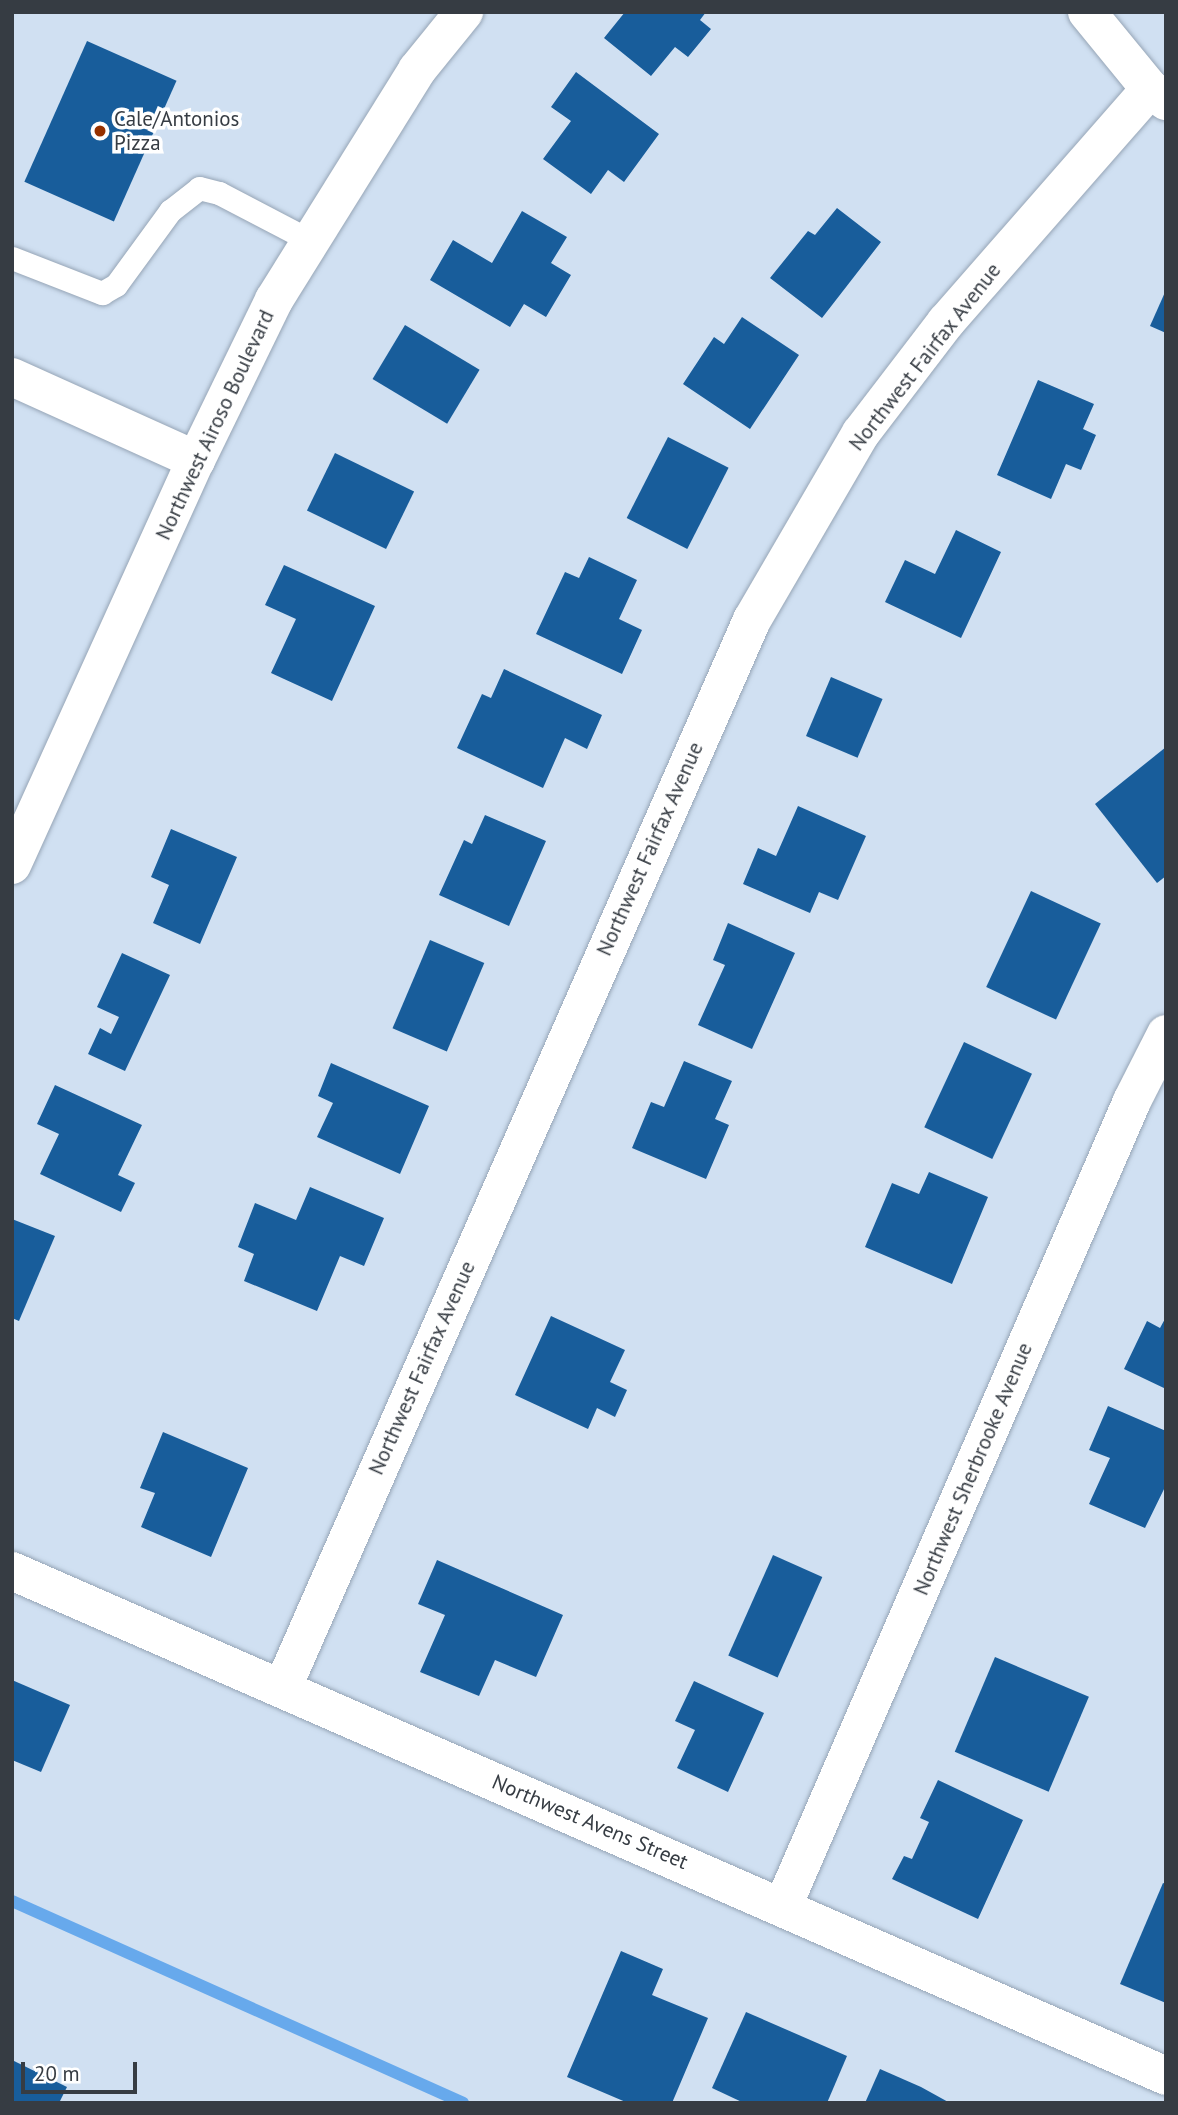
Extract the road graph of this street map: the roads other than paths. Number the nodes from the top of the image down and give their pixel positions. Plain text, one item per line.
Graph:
1 (464, 12) edge
2 (1087, 12) edge
3 (1158, 95) edge
4 (312, 241) junction
5 (12, 258) edge
6 (12, 377) edge
7 (196, 460) junction
8 (12, 865) edge
9 (1166, 1034) edge
10 (12, 1571) edge
11 (282, 1689) junction
12 (783, 1906) junction
13 (1166, 2076) edge

1 - 4 street, Northwest Airoso Boulevard
2 - 3 street
3 - 11 street, Northwest Fairfax Avenue
4 - 5 lane
4 - 7 street, Northwest Airoso Boulevard
6 - 7 street
7 - 8 street, Northwest Airoso Boulevard
9 - 12 street, Northwest Sherbrooke Avenue
10 - 11 street, Northwest Avens Street
11 - 12 street, Northwest Avens Street
12 - 13 street, Northwest Avens Street

